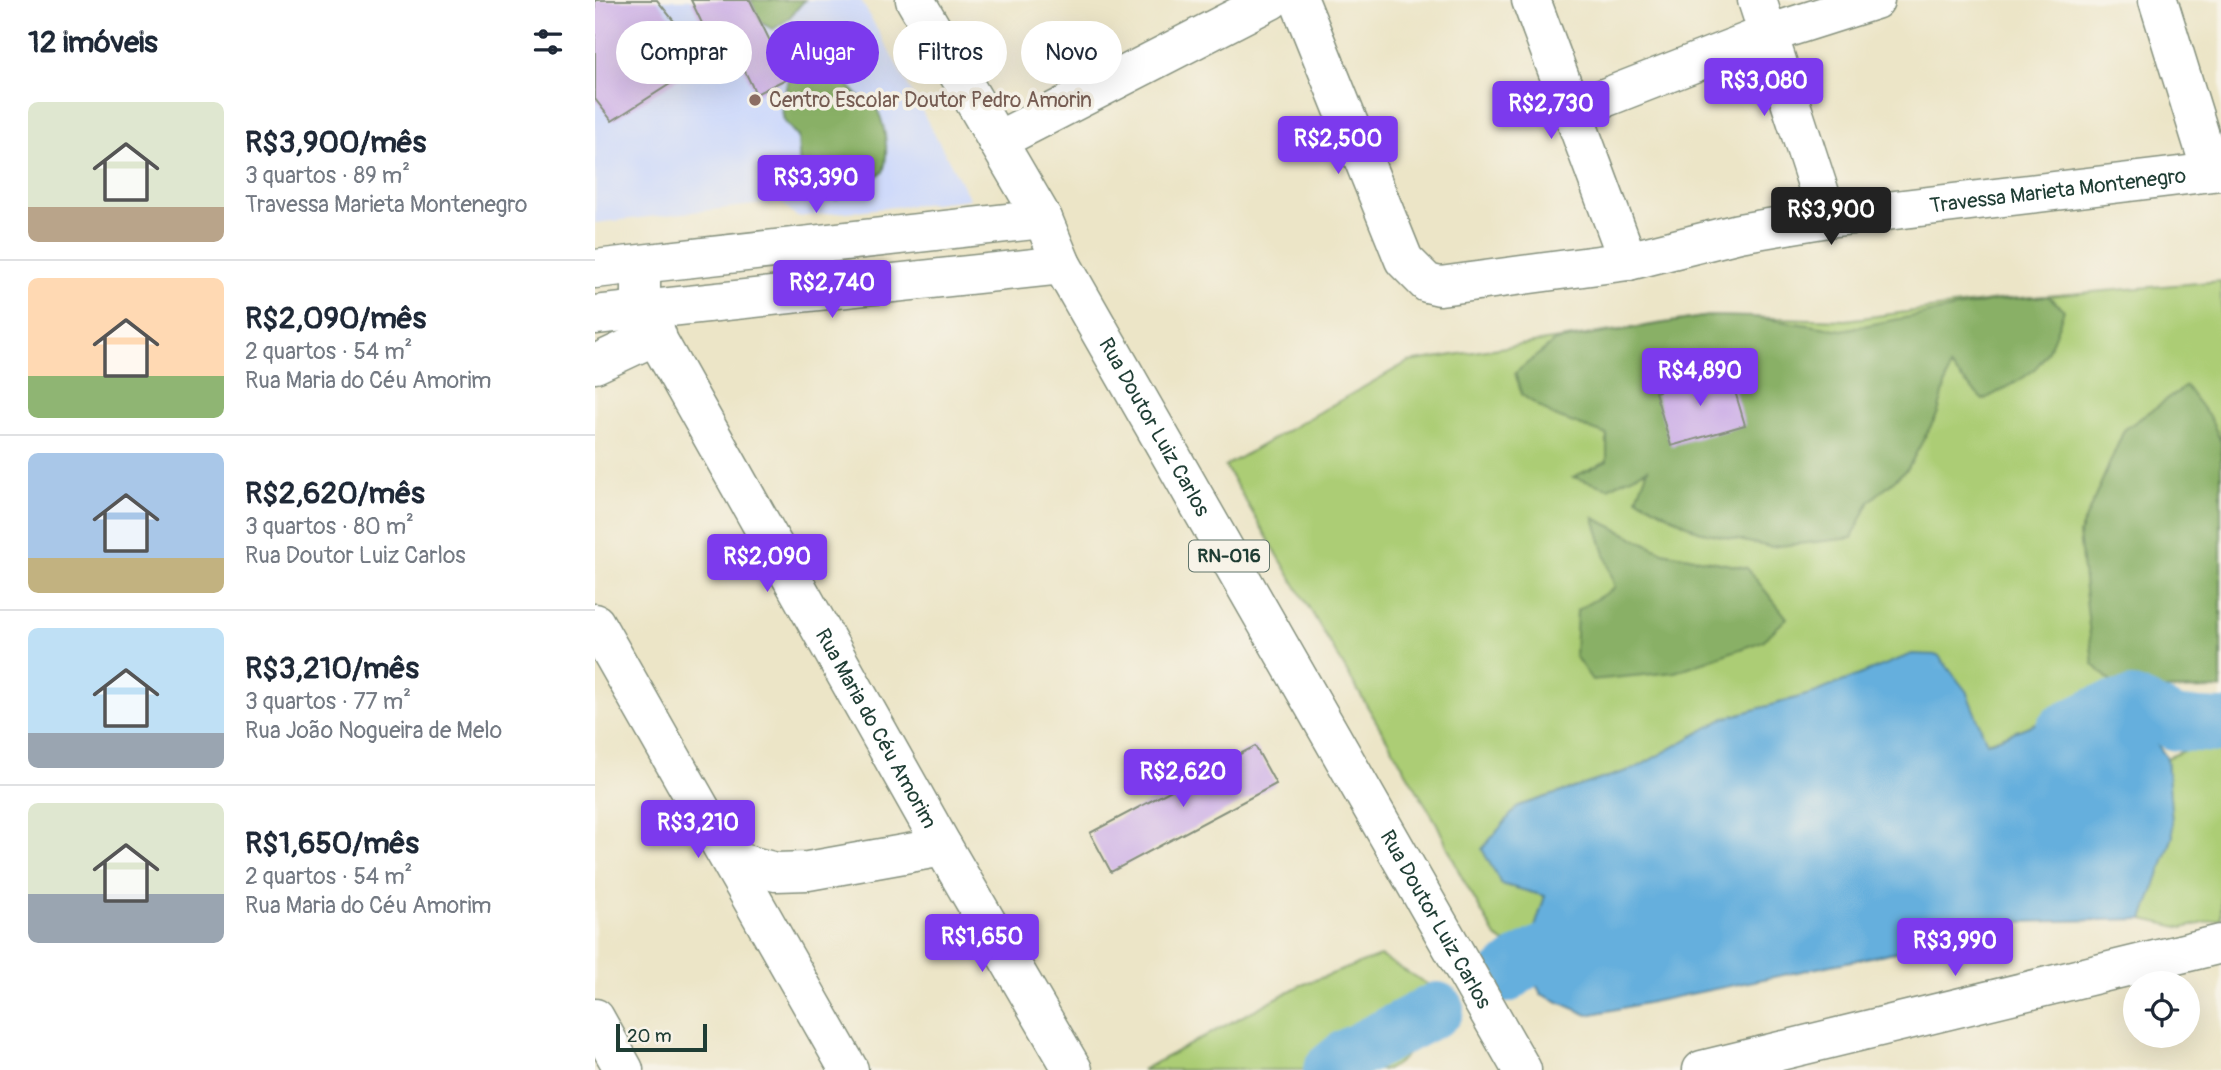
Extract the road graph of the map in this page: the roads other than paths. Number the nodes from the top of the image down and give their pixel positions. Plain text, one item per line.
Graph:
1 (915, 0) edge
2 (1271, 0) edge
3 (1299, 0) edge
4 (1531, 0) edge
5 (1875, 0) edge
6 (2158, 0) edge
7 (1763, 17) edge
8 (1571, 111) junction
9 (997, 141) junction
10 (2216, 171) edge
11 (1828, 218) junction
12 (1042, 219) junction
13 (1628, 261) junction
14 (641, 265) junction
15 (1062, 265) junction
16 (595, 270) edge
17 (595, 315) edge
18 (649, 323) junction
19 (595, 364) edge
20 (595, 623) edge
21 (943, 848) junction
22 (733, 861) junction
23 (2221, 944) edge
24 (595, 1018) edge
25 (624, 1070) edge
26 (849, 1070) edge
27 (1073, 1070) edge
28 (1522, 1070) edge
29 (1702, 1070) edge

1 - 9 street, Rua Doutor Luiz Carlos / RN-016
2 - 9 street
3 - 13 street, Travessa Marieta Montenegro
4 - 8 street
5 - 7 street
6 - 10 street
7 - 8 street
7 - 11 street
8 - 13 street
9 - 12 street, Rua Doutor Luiz Carlos / RN-016
10 - 11 street, Travessa Marieta Montenegro
11 - 13 street, Travessa Marieta Montenegro
12 - 14 street
12 - 15 street, Rua Doutor Luiz Carlos / RN-016
14 - 16 street
14 - 18 street
15 - 18 street
15 - 28 street, Rua Doutor Luiz Carlos / RN-016
17 - 18 street
18 - 19 street
18 - 21 street, Rua Maria do Céu Amorim
20 - 22 street
21 - 22 street
21 - 27 street, Rua Maria do Céu Amorim
22 - 26 street
23 - 29 street
24 - 25 street

